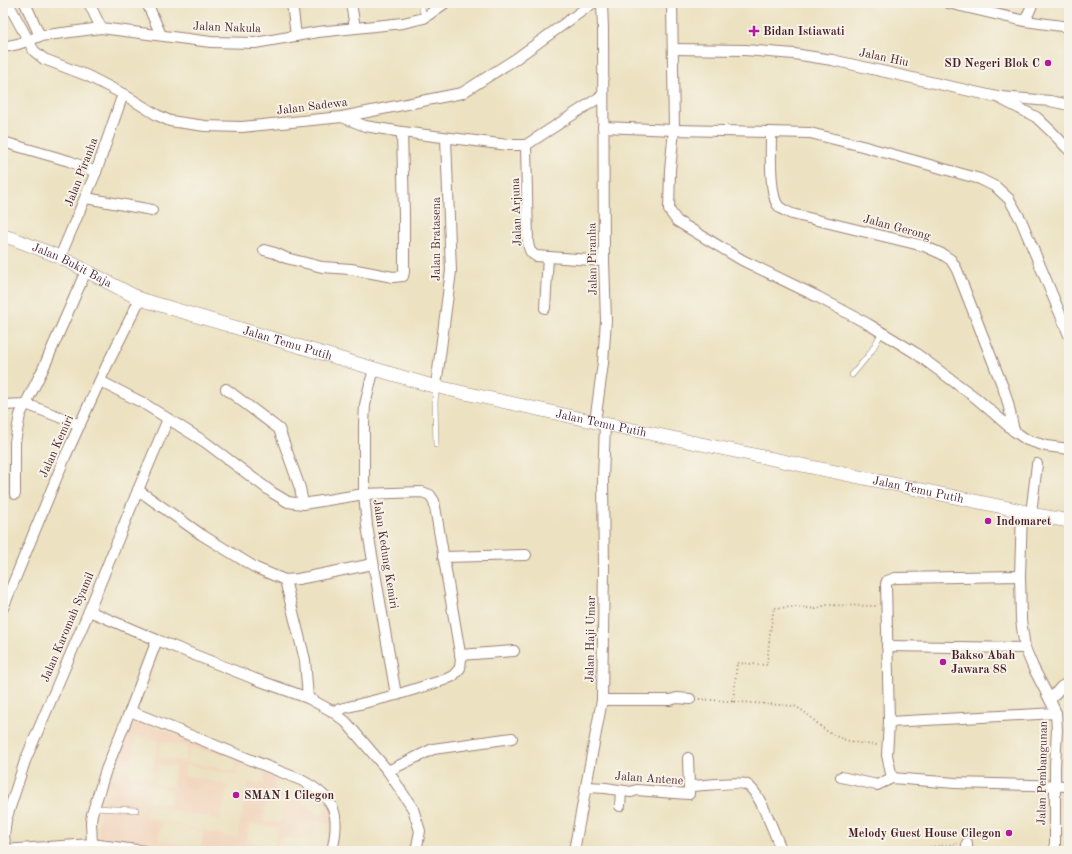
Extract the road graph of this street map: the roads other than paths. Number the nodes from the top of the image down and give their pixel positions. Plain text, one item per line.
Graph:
1 (8, 3) edge
2 (25, 3) edge
3 (89, 3) edge
4 (147, 3) edge
5 (292, 3) edge
6 (351, 3) edge
7 (421, 3) edge
8 (445, 3) edge
9 (593, 3) edge
10 (602, 3) edge
11 (672, 3) edge
12 (948, 3) edge
13 (1033, 3) edge
14 (424, 18) junction
15 (1025, 22) junction
16 (1069, 27) edge
17 (101, 28) junction
18 (356, 28) junction
19 (161, 35) junction
20 (40, 36) junction
21 (296, 36) junction
22 (28, 40) junction
23 (3, 47) edge
24 (673, 50) junction
25 (123, 94) junction
26 (603, 95) junction
27 (998, 97) junction
28 (1069, 104) edge
29 (342, 117) junction
30 (603, 127) junction
31 (674, 130) junction
32 (402, 132) junction
33 (771, 132) junction
34 (446, 138) junction
35 (3, 142) edge
36 (526, 145) junction
37 (1069, 150) edge
38 (96, 172) junction
39 (86, 198) junction
40 (152, 210) dead end
41 (3, 236) edge
42 (264, 250) dead end
43 (548, 257) junction
44 (60, 258) junction
45 (604, 261) junction
46 (86, 271) junction
47 (140, 299) junction
48 (545, 308) dead end
49 (882, 332) junction
50 (1069, 335) edge
51 (374, 369) junction
52 (852, 375) dead end
53 (100, 381) junction
54 (436, 386) junction
55 (226, 390) dead end
56 (26, 404) junction
57 (3, 405) edge
58 (168, 419) junction
59 (600, 423) junction
60 (80, 425) junction
61 (1014, 431) junction
62 (436, 445) dead end
63 (1069, 449) edge
64 (1038, 464) dead end
65 (138, 490) junction
66 (15, 494) dead end
67 (364, 494) junction
68 (303, 504) junction
69 (1026, 513) junction
70 (1069, 521) edge
71 (526, 556) dead end
72 (443, 557) junction
73 (373, 564) junction
74 (1020, 576) junction
75 (285, 580) junction
76 (3, 608) edge
77 (89, 611) junction
78 (157, 640) junction
79 (888, 646) junction
80 (1025, 648) junction
81 (514, 651) dead end
82 (460, 654) junction
83 (1069, 682) edge
84 (396, 696) junction
85 (308, 698) junction
86 (690, 699) road end
87 (602, 700) junction
88 (1050, 700) junction
89 (130, 711) junction
90 (332, 711) junction
91 (1056, 713) junction
92 (889, 722) junction
93 (512, 738) dead end
94 (688, 758) dead end
95 (388, 771) junction
96 (841, 777) dead end
97 (892, 778) junction
98 (1054, 785) junction
99 (689, 786) junction
100 (1069, 786) edge
101 (587, 787) junction
102 (621, 791) junction
103 (620, 806) dead end
104 (94, 808) junction
105 (136, 810) dead end
106 (93, 847) edge
107 (5, 850) edge
108 (144, 851) edge
109 (332, 851) edge
110 (416, 851) edge
111 (574, 851) edge
112 (782, 851) edge
113 (1055, 851) edge

1 - 22 street, Jalan Sadewa
2 - 20 street
3 - 17 street
4 - 19 street
5 - 21 street
6 - 18 street
7 - 14 lane
8 - 14 street, Jalan Nakula
9 - 29 street, Jalan Sadewa
10 - 26 street, Jalan Piranha
11 - 24 street
12 - 15 street
13 - 15 street
14 - 18 street, Jalan Nakula
15 - 16 street
17 - 19 street, Jalan Nakula
17 - 20 street, Jalan Nakula
18 - 21 street, Jalan Nakula
19 - 21 street, Jalan Nakula
20 - 22 street, Jalan Nakula
22 - 23 street, Jalan Nakula
22 - 25 street, Jalan Sadewa
24 - 27 street, Jalan Hiu
24 - 31 street
25 - 29 street, Jalan Sadewa
25 - 38 street, Jalan Piranha
26 - 30 street, Jalan Piranha
26 - 36 street
27 - 28 street
27 - 37 street, Jalan Hiu
29 - 32 street
30 - 31 street
30 - 45 street, Jalan Piranha
31 - 33 street
31 - 49 street
32 - 34 street
32 - 42 street
33 - 50 street
33 - 61 street, Jalan Gerong
34 - 36 street
34 - 54 street, Jalan Bratasena
35 - 38 street
36 - 43 street, Jalan Arjuna
38 - 39 street, Jalan Piranha
39 - 40 street
39 - 44 street, Jalan Piranha
41 - 44 street, Jalan Bukit Baja
43 - 45 street, Jalan Arjuna
43 - 48 street
44 - 46 street, Jalan Bukit Baja
45 - 59 street, Jalan Piranha
46 - 47 street, Jalan Bukit Baja
46 - 56 street
47 - 51 street, Jalan Temu Putih
47 - 53 street, Jalan Kemiri
49 - 52 lane
49 - 61 street
51 - 54 street, Jalan Temu Putih
51 - 67 street, Jalan Kedung Kemiri
53 - 58 street
53 - 60 street, Jalan Kemiri
54 - 59 street, Jalan Temu Putih
54 - 62 lane
55 - 68 street
56 - 57 street
56 - 60 street
56 - 66 street
58 - 65 street, Jalan Karomah Syamil
58 - 68 street
59 - 69 street, Jalan Temu Putih
59 - 87 street, Jalan Haji Umar
60 - 76 street, Jalan Kemiri
61 - 63 street
64 - 69 street, Jalan Pembangunan
65 - 75 street
65 - 77 street, Jalan Karomah Syamil
67 - 68 street
67 - 72 street
67 - 73 street, Jalan Kedung Kemiri
69 - 70 street, Jalan Temu Putih
69 - 74 street, Jalan Pembangunan
71 - 72 street
72 - 82 street
73 - 75 street
73 - 84 street, Jalan Kedung Kemiri
74 - 79 street
74 - 80 street, Jalan Pembangunan
75 - 85 street
77 - 78 street
77 - 107 street, Jalan Karomah Syamil
78 - 85 street
78 - 89 street
79 - 80 street
79 - 92 street
80 - 88 street, Jalan Pembangunan
81 - 82 street
82 - 84 street
83 - 88 street
84 - 90 street
85 - 90 street
86 - 87 street
87 - 101 street, Jalan Haji Umar
88 - 91 street, Jalan Pembangunan
89 - 104 street
89 - 109 street
90 - 95 street
91 - 92 street
91 - 98 street, Jalan Pembangunan
92 - 97 street
93 - 95 street
94 - 99 street
95 - 110 street
96 - 97 street
97 - 98 street
98 - 100 street
98 - 113 street, Jalan Pembangunan
99 - 102 street, Jalan Antene
99 - 112 street, Jalan Antene
101 - 102 street, Jalan Antene
101 - 111 street, Jalan Haji Umar
102 - 103 street
104 - 105 lane
104 - 106 street
106 - 107 street
106 - 108 street

